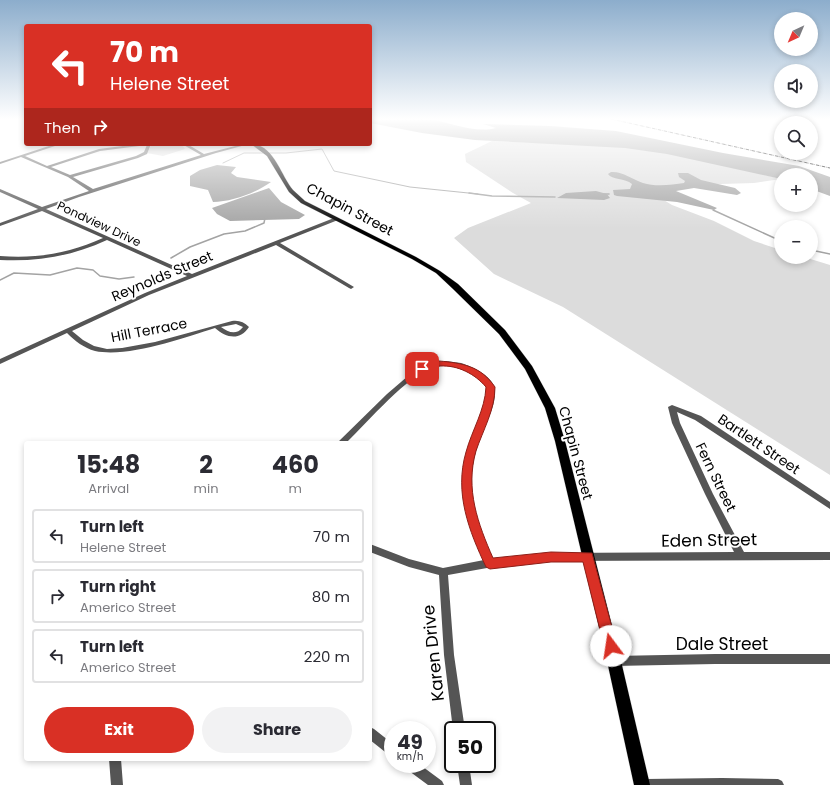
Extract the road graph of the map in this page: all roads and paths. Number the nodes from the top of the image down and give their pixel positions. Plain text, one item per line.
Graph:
1 (21, 156) joint
2 (83, 156) edge
3 (141, 156) edge
4 (205, 156) edge
5 (269, 156) edge
6 (0, 163) edge
7 (47, 167) junction
8 (70, 176) junction
9 (93, 191) junction
10 (1, 192) edge
11 (42, 209) junction
12 (336, 219) junction
13 (0, 225) edge
14 (106, 239) junction
15 (278, 243) junction
16 (0, 258) edge
17 (190, 276) junction
18 (351, 288) dead end
19 (216, 326) dead end
20 (68, 331) junction
21 (0, 362) edge
22 (672, 407) joint
23 (343, 441) edge
24 (830, 506) edge
25 (372, 549) edge
26 (741, 556) junction
27 (830, 556) edge
28 (588, 557) junction
29 (490, 564) junction
30 (442, 572) junction
31 (830, 660) edge
32 (614, 661) junction
33 (458, 721) edge
34 (372, 735) edge
35 (384, 745) edge
36 (115, 761) edge
37 (421, 773) edge
38 (464, 773) edge
39 (117, 785) edge
40 (438, 785) edge
41 (466, 785) edge
42 (642, 785) edge
43 (646, 785) edge
44 (778, 785) edge

1 - 6 street
1 - 7 street
2 - 7 street
3 - 8 street
4 - 9 street
5 - 12 main road, Chapin Street
7 - 8 street
8 - 9 street
9 - 11 street
10 - 11 street, Pondview Drive
11 - 13 street
11 - 14 street, Pondview Drive
12 - 15 street, Reynolds Street
12 - 28 main road, Chapin Street
14 - 16 street
14 - 17 street, Pondview Drive
15 - 17 street, Reynolds Street
15 - 18 street
17 - 20 street, Reynolds Street
19 - 20 street, Hill Terrace
20 - 21 street, Reynolds Street
22 - 24 street, Bartlett Street
22 - 26 street, Fern Street
23 - 29 street
25 - 30 street
26 - 27 street, Eden Street
26 - 28 street, Eden Street
28 - 29 street, Eden Street
28 - 32 main road, Chapin Street
29 - 30 street, Eden Street
30 - 33 street, Karen Drive
31 - 32 street, Dale Street
32 - 42 main road, Chapin Street
34 - 35 street
36 - 39 street
37 - 40 street
38 - 41 street
43 - 44 street

